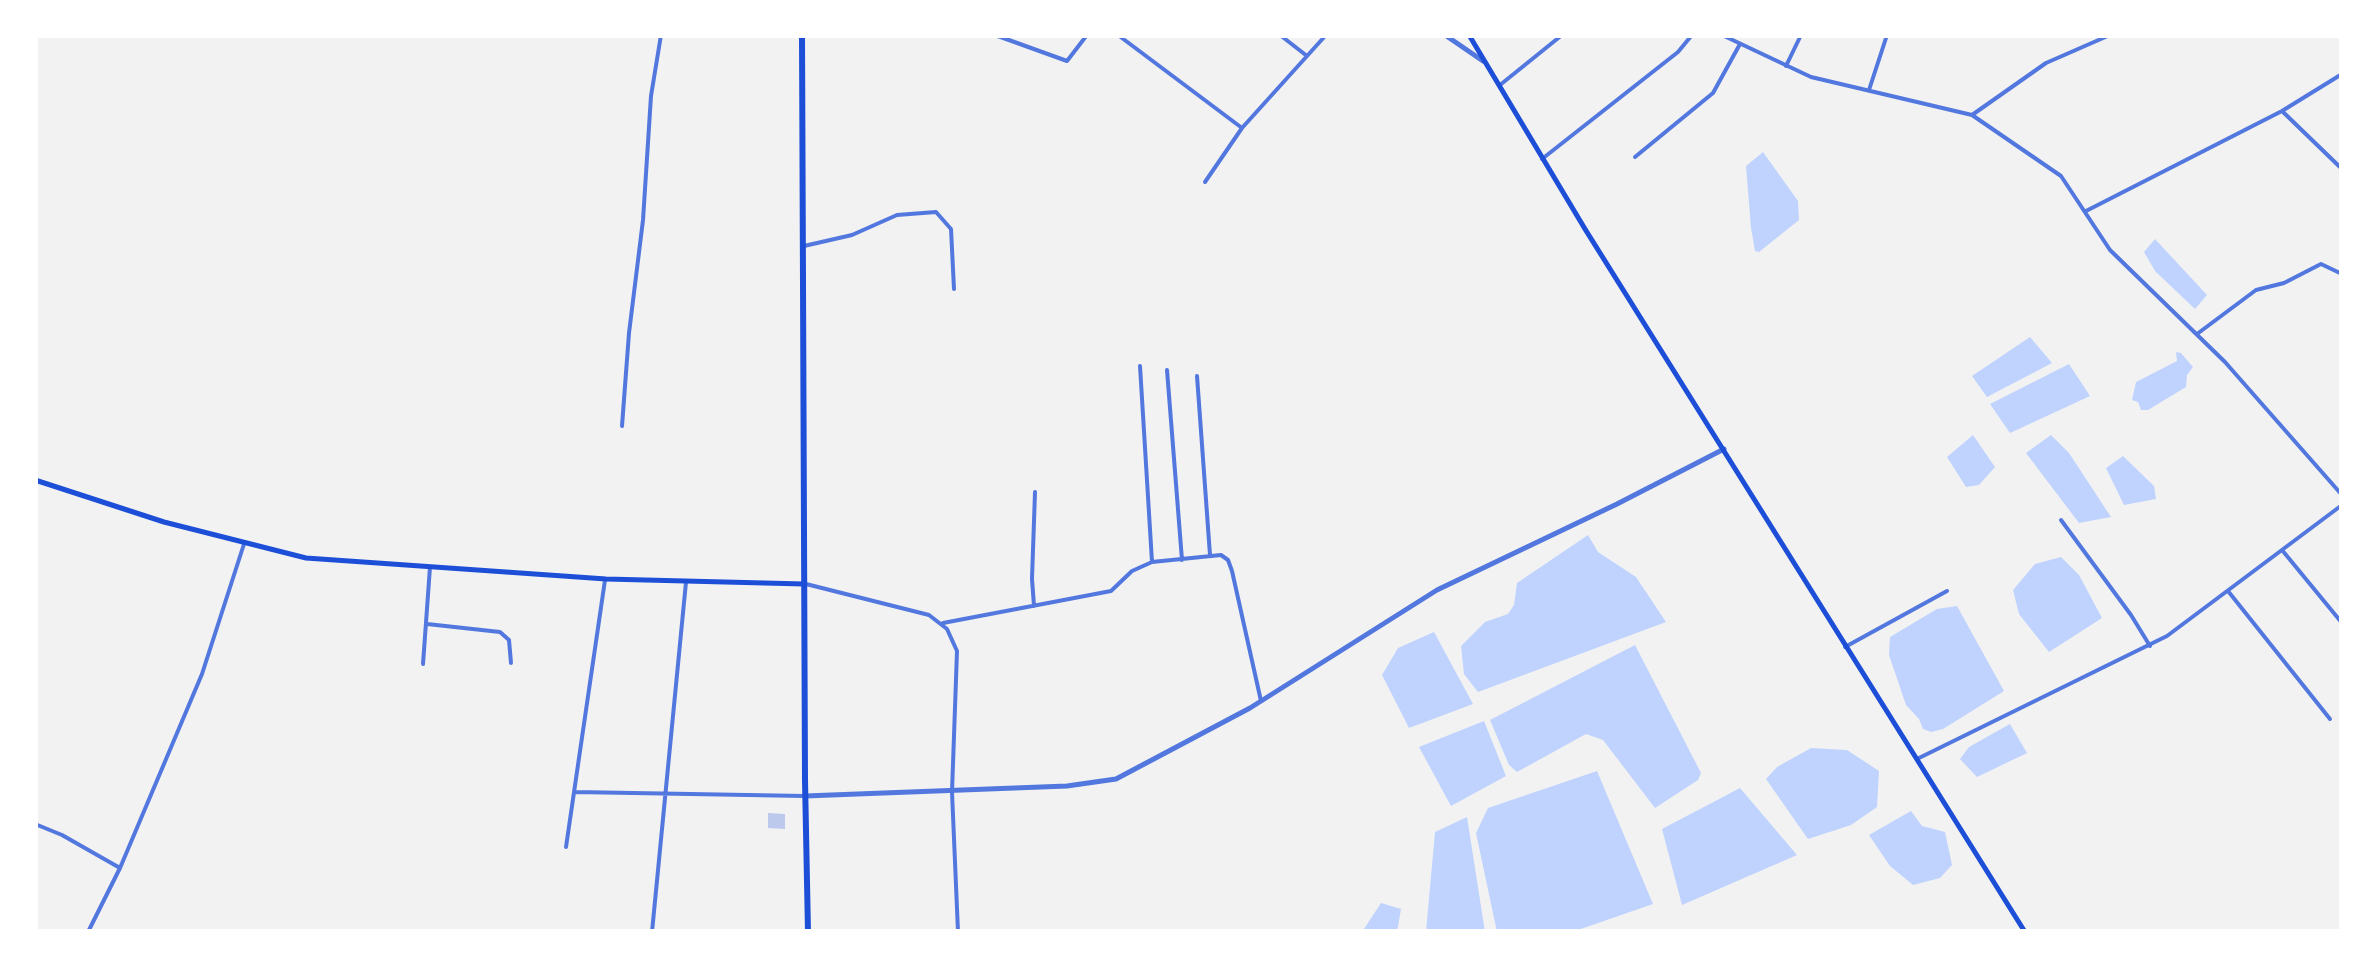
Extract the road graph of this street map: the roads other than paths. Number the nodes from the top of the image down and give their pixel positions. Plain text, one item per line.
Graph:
1 (661, 35) edge
2 (802, 35) edge
3 (995, 35) edge
4 (1087, 35) edge
5 (1118, 35) edge
6 (1280, 35) edge
7 (1326, 35) edge
8 (1444, 35) edge
9 (1469, 35) edge
10 (1562, 35) edge
11 (1692, 35) edge
12 (1722, 35) edge
13 (1801, 35) edge
14 (1887, 35) edge
15 (2110, 35) edge
16 (1739, 40) edge
17 (1308, 56) junction
18 (1483, 62) junction
19 (1786, 66) junction
20 (2342, 74) edge
21 (1499, 86) junction
22 (1869, 90) junction
23 (2282, 111) junction
24 (1972, 115) junction
25 (1242, 128) junction
26 (1636, 157) dead end
27 (1542, 158) junction
28 (2342, 169) edge
29 (1205, 182) dead end
30 (2084, 211) junction
31 (803, 246) junction
32 (2342, 274) edge
33 (954, 289) dead end
34 (2197, 334) junction
35 (1140, 366) dead end
36 (1168, 370) dead end
37 (1197, 376) dead end
38 (622, 426) dead end
39 (1724, 449) junction
40 (35, 480) edge
41 (1035, 492) dead end
42 (2342, 496) edge
43 (2342, 505) edge
44 (2061, 520) dead end
45 (244, 544) junction
46 (2282, 550) junction
47 (1210, 555) junction
48 (1182, 560) junction
49 (1152, 562) junction
50 (430, 567) junction
51 (606, 579) junction
52 (686, 582) junction
53 (804, 584) junction
54 (1947, 591) dead end
55 (2228, 591) junction
56 (1034, 606) junction
57 (2342, 623) edge
58 (427, 624) junction
59 (941, 624) junction
60 (1845, 646) junction
61 (2150, 646) junction
62 (511, 663) dead end
63 (423, 664) dead end
64 (1261, 701) junction
65 (2330, 719) dead end
66 (1916, 760) junction
67 (574, 792) junction
68 (952, 792) junction
69 (665, 794) junction
70 (805, 796) junction
71 (35, 824) edge
72 (566, 847) dead end
73 (120, 868) junction
74 (88, 932) edge
75 (652, 932) edge
76 (808, 932) edge
77 (958, 932) edge
78 (2025, 932) edge

1 - 38 street
2 - 31 main road
3 - 4 street
5 - 25 street
6 - 17 street
7 - 17 street
8 - 18 street
9 - 18 main road
10 - 21 street
11 - 27 street
12 - 16 street
13 - 19 street
14 - 22 street
15 - 24 street
16 - 19 street
16 - 26 street
17 - 25 street
18 - 21 main road
19 - 22 street
20 - 23 street
21 - 27 main road
22 - 24 street
23 - 28 street
23 - 30 street
24 - 30 street
25 - 29 street
27 - 39 main road
30 - 34 street
31 - 33 street
31 - 53 main road
32 - 34 street
34 - 42 street
35 - 49 street
36 - 48 street
37 - 47 street
39 - 60 main road
39 - 64 street
40 - 45 main road
41 - 56 street
43 - 46 street
44 - 61 street
45 - 50 main road
45 - 73 street
46 - 55 street
46 - 57 street
47 - 48 street
47 - 64 street
48 - 49 street
49 - 56 street
50 - 51 main road
50 - 58 street
51 - 52 main road
51 - 67 street
52 - 53 main road
52 - 69 street
53 - 59 street
53 - 70 main road
54 - 60 street
55 - 61 street
55 - 65 street
56 - 59 street
58 - 62 street
58 - 63 street
59 - 68 street
60 - 66 main road
61 - 66 street
64 - 68 street
66 - 78 main road
67 - 69 street
67 - 72 street
68 - 70 street
68 - 77 street
69 - 70 street
69 - 75 street
70 - 76 main road
71 - 73 street
73 - 74 street

